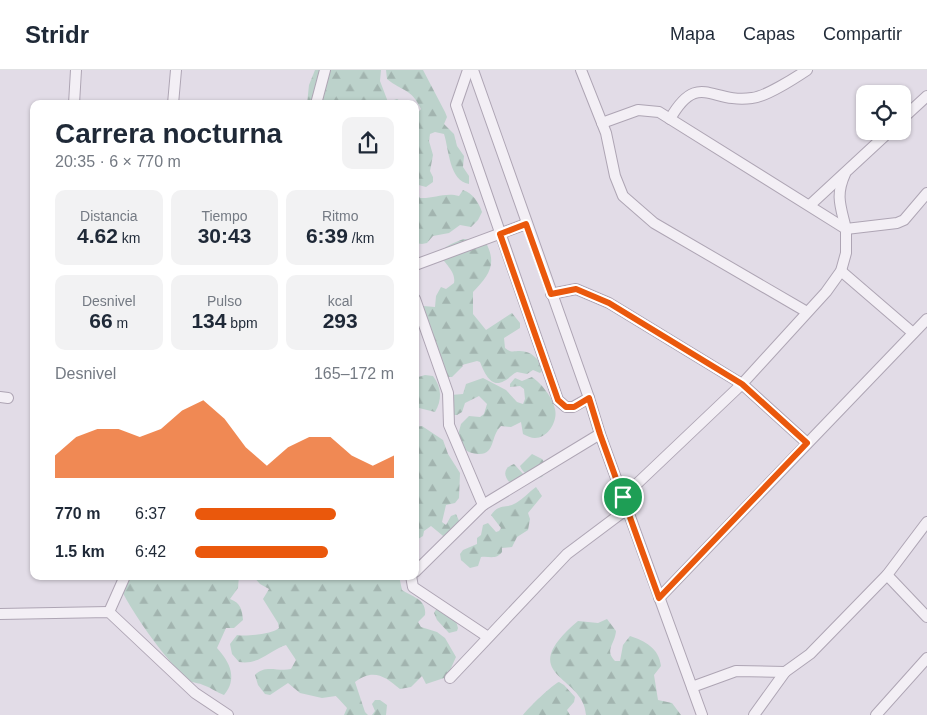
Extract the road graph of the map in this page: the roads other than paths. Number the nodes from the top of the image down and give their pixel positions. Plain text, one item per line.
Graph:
1 (76, 70) edge
2 (176, 70) edge
3 (325, 70) edge
4 (468, 70) edge
5 (472, 70) edge
6 (580, 70) edge
7 (807, 70) edge
8 (927, 96) edge
9 (74, 100) edge
10 (173, 100) edge
11 (317, 100) edge
12 (911, 111) edge
13 (670, 119) junction
14 (602, 123) junction
15 (881, 140) edge
16 (845, 174) junction
17 (927, 193) edge
18 (810, 205) junction
19 (526, 224) junction
20 (846, 229) junction
21 (500, 234) junction
22 (419, 264) edge
23 (840, 272) junction
24 (551, 294) junction
25 (419, 310) edge
26 (807, 312) junction
27 (927, 319) edge
28 (913, 333) junction
29 (742, 384) junction
30 (589, 398) junction
31 (600, 434) junction
32 (807, 443) junction
33 (623, 497) junction
34 (483, 505) junction
35 (627, 509) junction
36 (927, 522) edge
37 (419, 568) edge
38 (887, 575) junction
39 (123, 580) edge
40 (412, 580) edge
41 (659, 598) junction
42 (109, 612) junction
43 (0, 614) edge
44 (927, 617) edge
45 (488, 637) junction
46 (927, 658) edge
47 (785, 672) junction
48 (450, 678) dead end
49 (692, 687) junction
50 (228, 715) edge
51 (702, 715) edge
52 (754, 715) edge
53 (876, 715) edge

1 - 9 street
2 - 10 street
3 - 11 street
4 - 21 street
5 - 19 street
6 - 14 street
7 - 13 street
8 - 12 street
13 - 14 street
13 - 18 street
14 - 26 street
15 - 16 street
16 - 18 street
16 - 20 street
17 - 20 street
18 - 20 street
19 - 21 street
19 - 24 street
20 - 23 street
21 - 22 street
21 - 30 street
23 - 26 street
23 - 28 street
24 - 29 street
24 - 30 street
25 - 34 street
26 - 29 street
27 - 28 street
28 - 32 street
29 - 32 street
29 - 33 street
30 - 31 street
31 - 33 street
31 - 34 street
32 - 41 street
33 - 35 street
34 - 37 street
35 - 41 street
35 - 45 street
36 - 38 street
38 - 44 street
38 - 47 street
39 - 42 street
40 - 45 street
41 - 49 street
42 - 43 street
42 - 50 street
45 - 48 street
46 - 53 street
47 - 49 street
47 - 52 street
49 - 51 street

